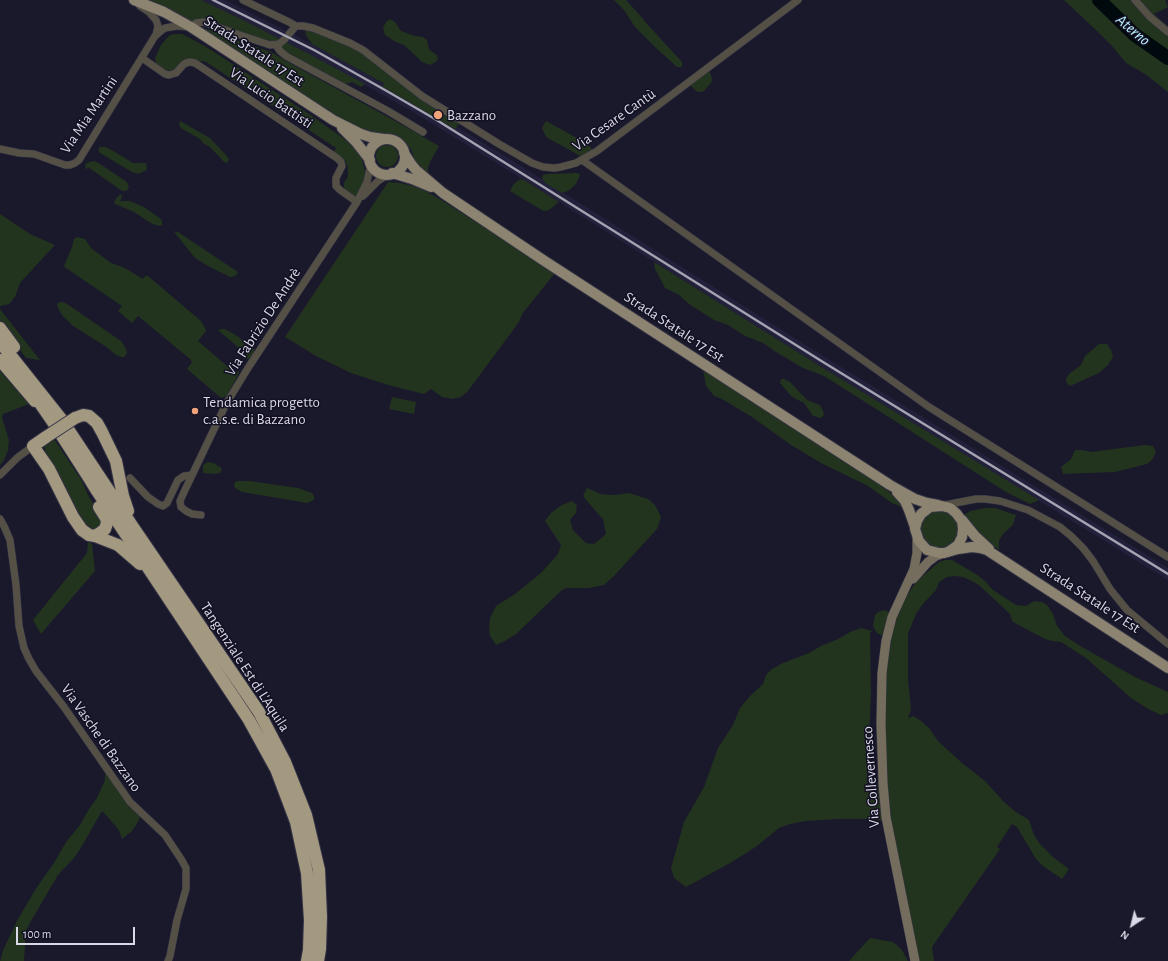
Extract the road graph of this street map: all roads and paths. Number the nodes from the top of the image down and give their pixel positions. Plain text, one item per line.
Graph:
1 (130, 0) edge
2 (134, 0) edge
3 (243, 0) edge
4 (798, 0) edge
5 (1135, 0) edge
6 (296, 26) junction
7 (191, 27) junction
8 (1168, 32) edge
9 (155, 36) junction
10 (276, 45) junction
11 (142, 58) junction
12 (333, 120) junction
13 (423, 132) dead end
14 (384, 139) junction
15 (0, 149) edge
16 (404, 152) junction
17 (582, 160) junction
18 (370, 162) junction
19 (390, 174) junction
20 (443, 194) junction
21 (358, 202) junction
22 (0, 328) edge
23 (0, 342) edge
24 (0, 349) edge
25 (0, 360) edge
26 (59, 423) junction
27 (34, 446) junction
28 (113, 454) junction
29 (90, 460) junction
30 (0, 475) edge
31 (192, 475) junction
32 (89, 478) junction
33 (130, 478) dead end
34 (890, 485) junction
35 (973, 500) junction
36 (940, 506) junction
37 (201, 515) dead end
38 (960, 517) junction
39 (0, 519) edge
40 (133, 527) junction
41 (916, 533) junction
42 (95, 536) junction
43 (946, 552) junction
44 (995, 554) junction
45 (1168, 557) edge
46 (156, 580) junction
47 (904, 592) junction
48 (1168, 644) edge
49 (1168, 668) edge
50 (168, 961) edge
51 (307, 961) edge
52 (318, 961) edge
53 (915, 961) edge

1 - 9 street
2 - 7 main road, Strada Statale 17 Est
3 - 6 street, Via Cesare Cantù
4 - 17 street, Via Cesare Cantù
5 - 8 street
6 - 10 street
6 - 17 street, Via Cesare Cantù
7 - 9 street
7 - 10 street
7 - 12 main road, Strada Statale 17 Est
9 - 11 street, Via Mia Martini
10 - 13 street
11 - 15 street, Via Mia Martini
11 - 21 street, Via Lucio Battisti
12 - 14 main road, Strada Statale 17 Est
12 - 18 main road, Strada Statale 17 Est
14 - 16 main road
14 - 18 main road
16 - 19 main road
16 - 20 main road, Strada Statale 17 Est
17 - 45 street
18 - 19 main road
18 - 21 street, Via Fabrizio De Andrè
19 - 20 main road, Strada Statale 17 Est
19 - 21 street, Via Fabrizio De Andrè
20 - 34 main road, Strada Statale 17 Est
21 - 31 street, Via Fabrizio De Andrè
22 - 26 highway
23 - 26 highway
24 - 26 highway
25 - 26 highway
26 - 29 highway, Tangenziale Est di L'Aquila
26 - 32 highway, Tangenziale Est di L'Aquila
27 - 28 highway, bridge
27 - 30 street
27 - 42 highway
28 - 29 highway
28 - 40 highway
29 - 40 highway, Tangenziale Est di L'Aquila
31 - 33 street
31 - 37 street, Via Fabrizio De Andrè
32 - 42 highway
32 - 46 highway, Tangenziale Est di L'Aquila
34 - 36 main road, Strada Statale 17 Est
34 - 41 main road, Strada Statale 17 Est
35 - 36 street
35 - 38 street
35 - 48 street
36 - 38 main road
36 - 41 main road
38 - 43 main road
38 - 44 main road, Strada Statale 17 Est
39 - 50 street, Via Vasche di Bazzano
40 - 52 highway, Tangenziale Est di L'Aquila
41 - 43 main road
41 - 47 street, Via Collevernesco
42 - 46 highway
43 - 44 main road, Strada Statale 17 Est
43 - 47 street, Via Collevernesco
44 - 49 main road, Strada Statale 17 Est
46 - 51 highway, Tangenziale Est di L'Aquila
47 - 53 street, Via Collevernesco

